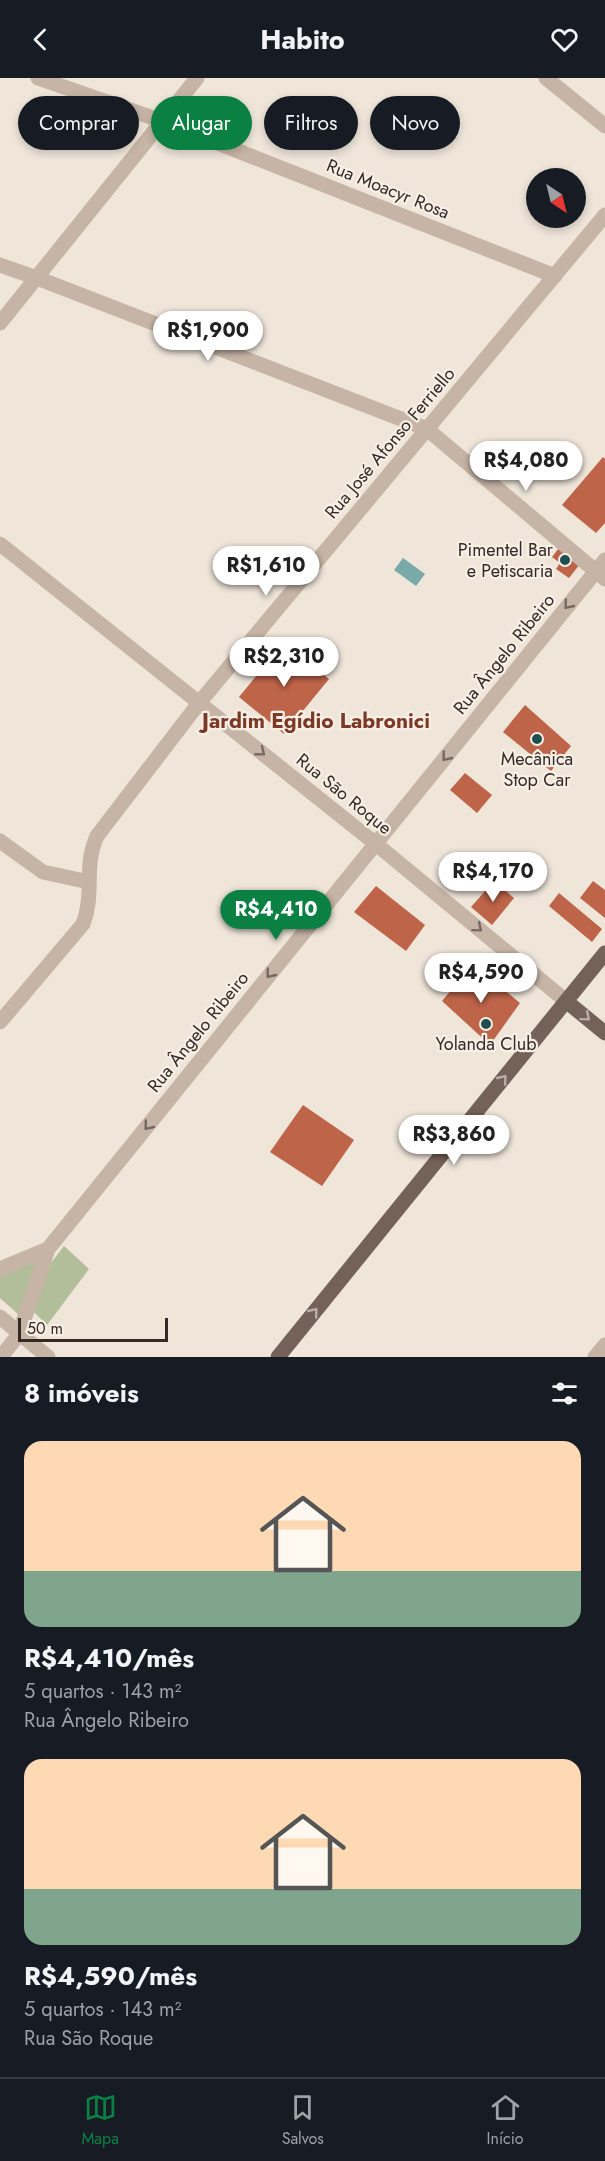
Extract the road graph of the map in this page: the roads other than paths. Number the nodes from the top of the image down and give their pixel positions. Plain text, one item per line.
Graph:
1 (38, 78) edge
2 (197, 78) edge
3 (546, 78) edge
4 (182, 96) edge
5 (151, 117) edge
6 (605, 126) edge
7 (151, 135) edge
8 (236, 150) edge
9 (605, 215) edge
10 (0, 265) edge
11 (555, 276) junction
12 (37, 278) junction
13 (0, 323) edge
14 (427, 429) junction
15 (0, 544) edge
16 (602, 570) edge
17 (199, 703) junction
18 (0, 841) edge
19 (376, 844) junction
20 (89, 882) junction
21 (605, 953) edge
22 (566, 1001) junction
23 (0, 1022) edge
24 (605, 1033) edge
25 (48, 1249) junction
26 (0, 1269) edge
27 (0, 1317) edge
28 (19, 1334) junction
29 (605, 1345) edge
30 (1, 1357) edge
31 (48, 1357) edge
32 (278, 1357) edge
33 (595, 1357) edge

1 - 5 street, Rua Moacyr Rosa
2 - 4 street
3 - 6 street
7 - 12 street
8 - 11 street, Rua Moacyr Rosa
9 - 11 street, Rua José Afonso Ferriello
10 - 12 street
11 - 14 street, Rua José Afonso Ferriello
12 - 13 street
12 - 14 street
14 - 16 street
14 - 17 street, Rua José Afonso Ferriello
15 - 17 street, Rua São Roque
16 -> 19 street, Rua Ângelo Ribeiro
17 -> 19 street, Rua São Roque
17 - 20 street, Rua José Afonso Ferriello
18 - 20 street
19 -> 22 street, Rua São Roque
19 -> 25 street, Rua Ângelo Ribeiro
20 - 23 street, Rua José Afonso Ferriello
21 - 22 main road
22 -> 24 main road, Rua São Roque
32 -> 22 main road
25 - 26 street, Rua Ângelo Ribeiro
25 - 28 street, Rua Ângelo Ribeiro
27 - 28 street
28 - 30 street, Rua Ângelo Ribeiro
28 - 31 street
29 - 33 street

